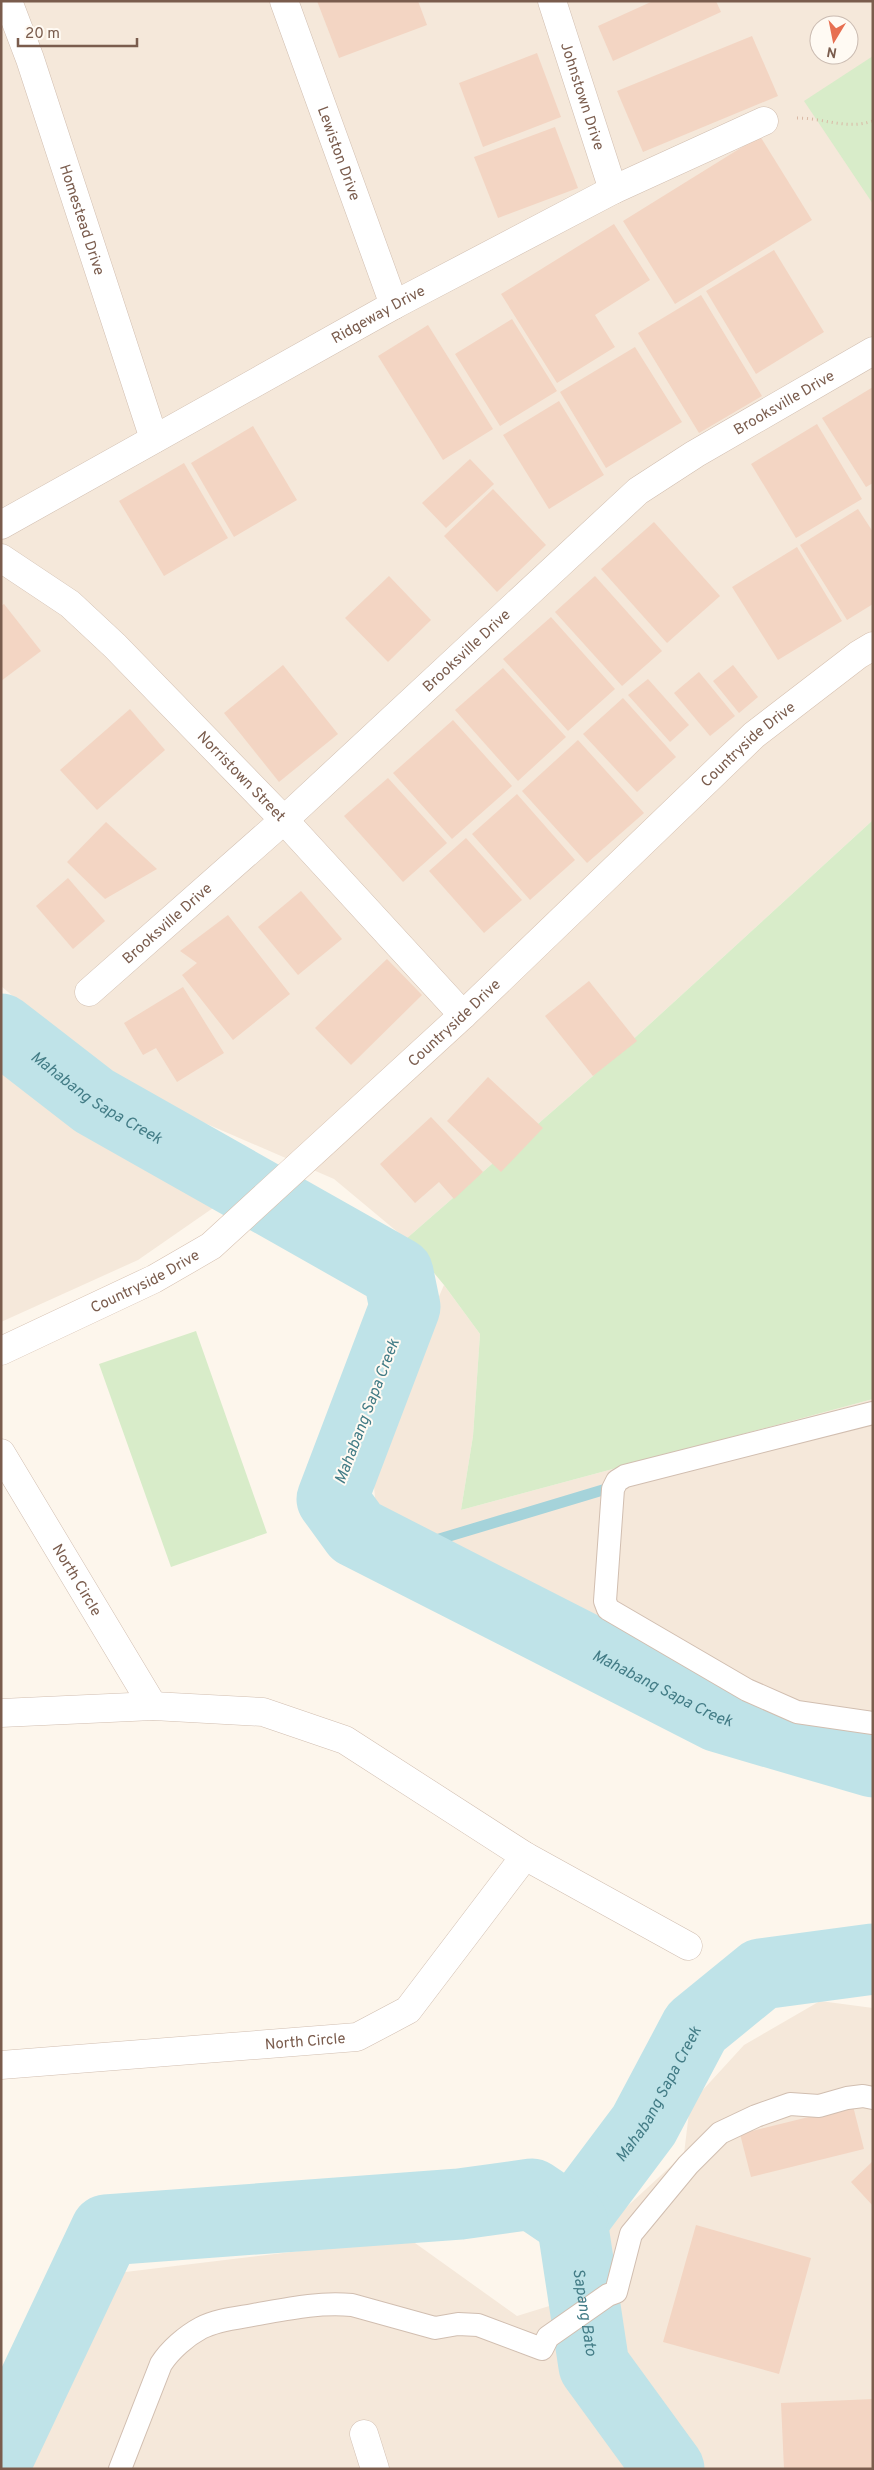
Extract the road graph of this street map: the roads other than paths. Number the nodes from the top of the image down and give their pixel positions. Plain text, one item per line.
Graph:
1 (8, 1) edge
2 (284, 1) edge
3 (552, 1) edge
4 (764, 121) road end
5 (613, 190) junction
6 (394, 305) junction
7 (873, 351) edge
8 (154, 440) junction
9 (1, 525) edge
10 (1, 558) edge
11 (873, 646) edge
12 (284, 820) junction
13 (89, 992) dead end
14 (463, 1015) junction
15 (1, 1351) edge
16 (873, 1413) edge
17 (1, 1454) edge
18 (153, 1706) junction
19 (1, 1713) edge
20 (873, 1723) edge
21 (525, 1856) junction
22 (688, 1946) dead end
23 (1, 2065) edge
24 (873, 2098) edge
25 (364, 2434) dead end
26 (120, 2469) edge
27 (375, 2469) edge

1 - 8 street, Homestead Drive
2 - 6 street, Lewiston Drive
3 - 5 street, Johnstown Drive
4 - 5 street, Ridgeway Drive
5 - 6 street, Ridgeway Drive
6 - 8 street, Ridgeway Drive
7 - 12 street, Brooksville Drive
8 - 9 street, Ridgeway Drive
10 - 12 street, Norristown Street
11 - 14 street, Countryside Drive
12 - 13 street, Brooksville Drive
12 - 14 street, Norristown Street
14 - 15 street, Countryside Drive
16 - 20 lane
17 - 18 street, North Circle
18 - 19 street
18 - 21 street
21 - 22 street
21 - 23 street, North Circle
24 - 26 lane
25 - 27 street

